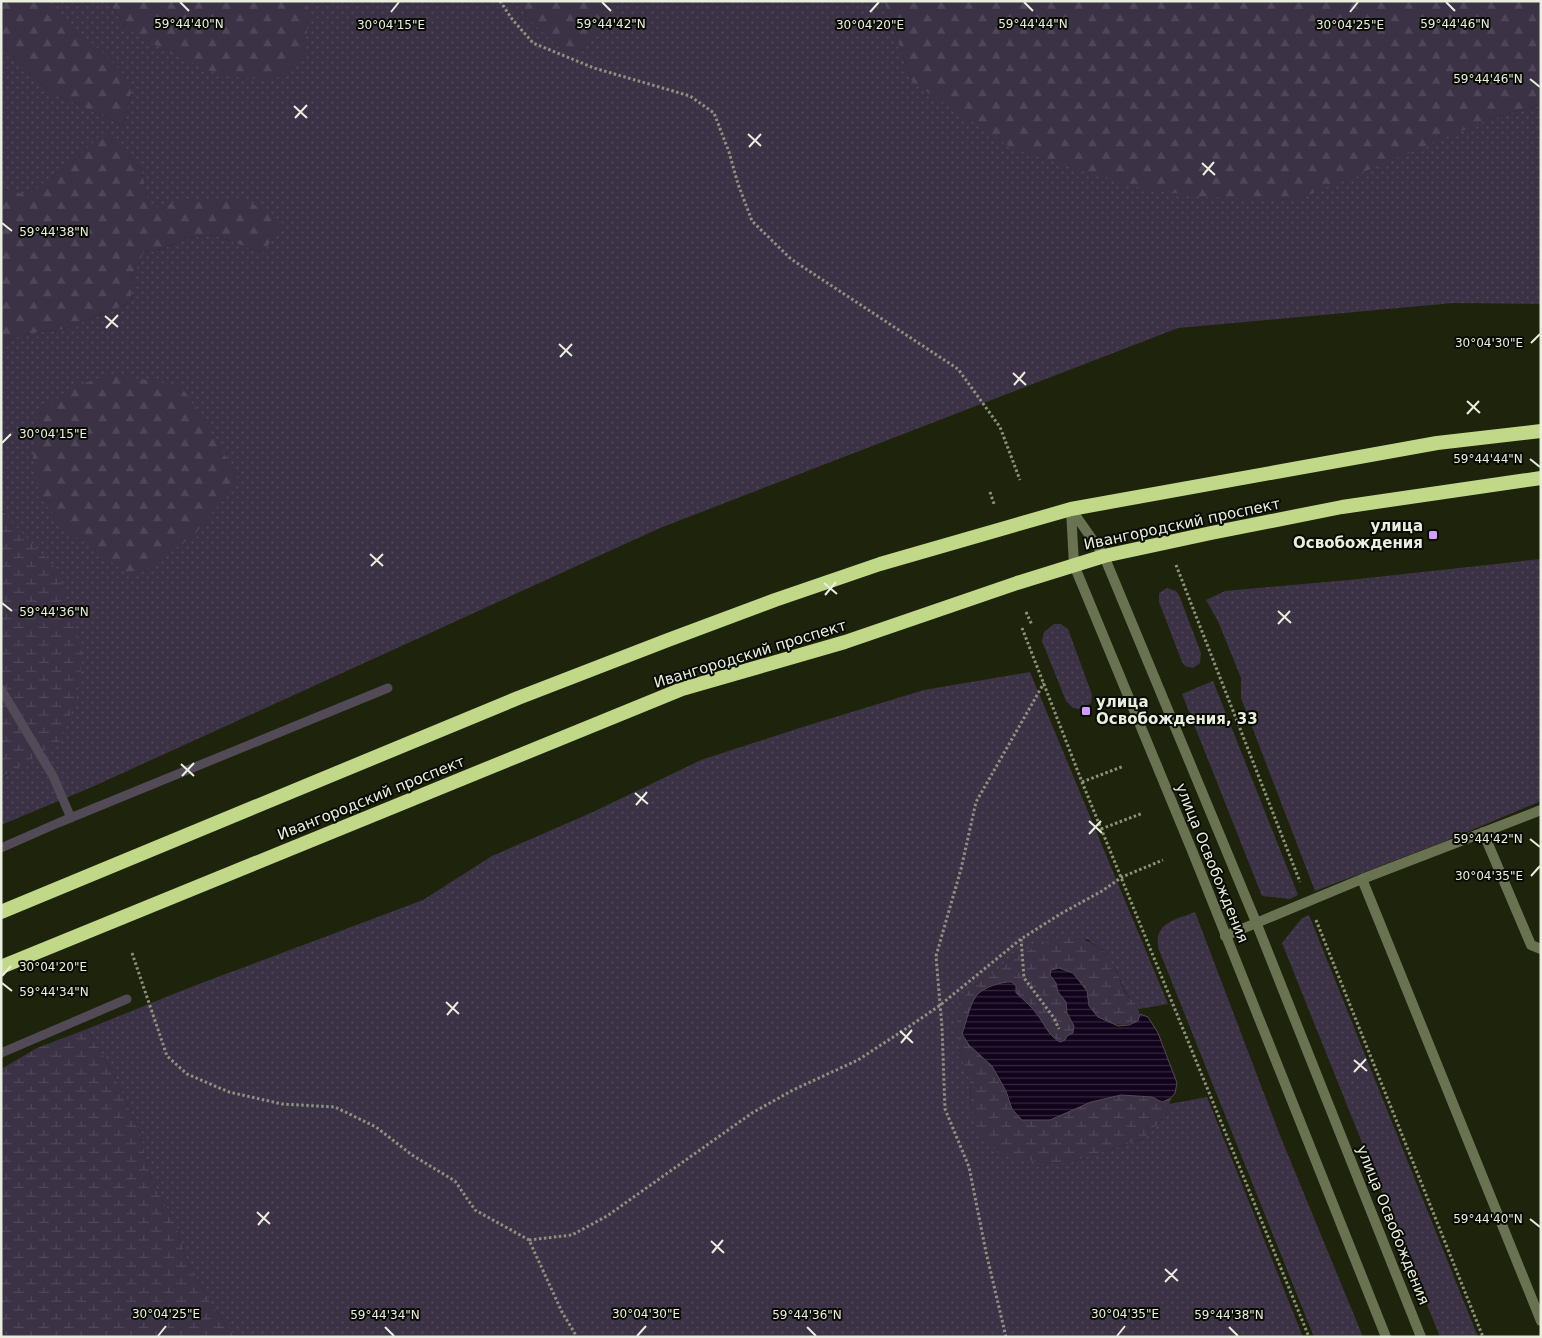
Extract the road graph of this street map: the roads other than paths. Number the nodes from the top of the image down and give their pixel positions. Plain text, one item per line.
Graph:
1 (1541, 431) edge
2 (1541, 478) edge
3 (1071, 509) junction
4 (1104, 556) junction
5 (1074, 565) junction
6 (1541, 810) edge
7 (1483, 832) junction
8 (1362, 879) junction
9 (1, 912) edge
10 (1256, 922) junction
11 (1226, 936) junction
12 (1541, 949) edge
13 (1, 968) edge
14 (1541, 1321) edge
15 (1386, 1337) edge
16 (1422, 1337) edge

1 - 3 highway
2 - 4 highway, Ивангородский проспект
3 - 4 street, улица Освобождения
3 - 5 street, улица Освобождения
3 - 9 highway
4 - 5 highway, Ивангородский проспект
4 - 10 street, улица Освобождения
5 - 11 street, улица Освобождения
5 - 13 highway, Ивангородский проспект
6 - 7 street
7 - 8 street
7 - 12 street
8 - 10 street
8 - 14 street
10 - 11 street
10 - 16 street, улица Освобождения
11 - 15 street, улица Освобождения

